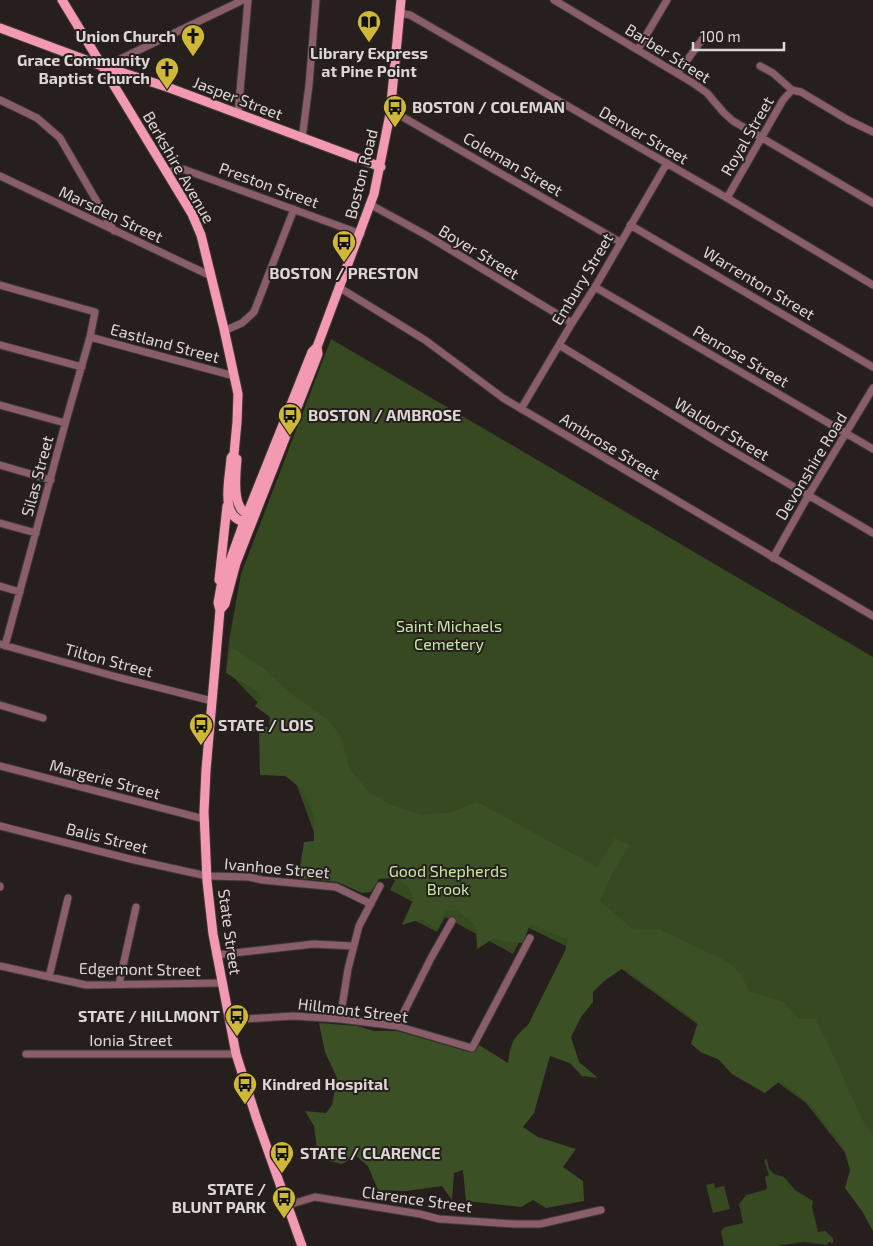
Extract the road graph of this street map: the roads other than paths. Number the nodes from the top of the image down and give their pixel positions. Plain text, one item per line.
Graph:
1 (62, 0) edge
2 (243, 0) edge
3 (248, 0) edge
4 (316, 0) edge
5 (401, 0) edge
6 (554, 0) edge
7 (667, 0) edge
8 (400, 13) junction
9 (0, 28) edge
10 (703, 38) dead end
11 (638, 49) junction
12 (102, 66) junction
13 (760, 66) dead end
14 (678, 74) junction
15 (792, 90) junction
16 (0, 100) edge
17 (238, 114) junction
18 (390, 114) junction
19 (873, 132) edge
20 (302, 138) junction
21 (761, 138) junction
22 (667, 164) junction
23 (381, 167) junction
24 (167, 172) junction
25 (0, 176) edge
26 (727, 198) junction
27 (873, 203) edge
28 (371, 205) junction
29 (294, 209) junction
30 (630, 225) junction
31 (114, 232) junction
32 (360, 234) junction
33 (620, 242) junction
34 (211, 276) junction
35 (0, 285) edge
36 (873, 285) edge
37 (595, 287) junction
38 (340, 288) junction
39 (572, 323) junction
40 (224, 331) junction
41 (90, 337) junction
42 (0, 345) edge
43 (559, 345) junction
44 (82, 367) junction
45 (873, 367) edge
46 (234, 376) junction
47 (873, 388) edge
48 (0, 405) edge
49 (521, 409) junction
50 (65, 423) junction
51 (847, 433) junction
52 (873, 449) edge
53 (234, 454) junction
54 (0, 465) edge
55 (51, 480) junction
56 (808, 496) junction
57 (228, 500) junction
58 (250, 519) junction
59 (0, 523) edge
60 (36, 533) junction
61 (873, 533) edge
62 (773, 558) junction
63 (0, 586) edge
64 (220, 586) junction
65 (20, 592) junction
66 (220, 610) junction
67 (873, 616) edge
68 (3, 645) edge
69 (212, 701) junction
70 (0, 705) edge
71 (43, 718) dead end
72 (0, 766) edge
73 (204, 819) junction
74 (0, 826) edge
75 (207, 876) junction
76 (380, 886) dead end
77 (68, 898) dead end
78 (371, 904) junction
79 (136, 907) dead end
80 (452, 921) dead end
81 (530, 938) dead end
82 (353, 946) junction
83 (216, 955) junction
84 (0, 966) edge
85 (49, 977) junction
86 (119, 984) junction
87 (222, 984) junction
88 (340, 1019) junction
89 (229, 1020) junction
90 (397, 1026) junction
91 (26, 1054) dead end
92 (236, 1054) junction
93 (288, 1205) junction
94 (601, 1210) dead end
95 (302, 1246) edge

1 - 12 main road, Berkshire Avenue
2 - 12 street
3 - 17 street
4 - 20 street
5 - 8 main road, Boston Road
6 - 11 street, Barber Street
7 - 11 street
8 - 18 main road, Boston Road
8 - 22 street, Denver Street
9 - 12 main road, Jasper Street
10 - 14 street
11 - 14 street, Barber Street
12 - 17 main road, Jasper Street
12 - 24 main road, Berkshire Avenue
13 - 15 street
14 - 21 street, Barber Street
15 - 19 street
15 - 21 street, Royal Street
16 - 31 street
17 - 20 main road, Jasper Street
18 - 23 main road, Boston Road
18 - 33 street, Coleman Street
20 - 23 main road, Jasper Street
21 - 26 street, Royal Street
21 - 27 street, Barber Street
22 - 26 street, Denver Street
22 - 30 street, Embury Street
23 - 28 main road, Boston Road
24 - 29 street, Preston Street
24 - 34 main road, Berkshire Avenue
25 - 31 street, Marsden Street
26 - 36 street, Denver Street
28 - 32 main road, Boston Road
28 - 39 street, Boyer Street
29 - 32 street, Preston Street
29 - 40 street
30 - 33 street, Embury Street
30 - 45 street, Warrenton Street
31 - 34 street, Marsden Street
32 - 38 main road, Boston Road
33 - 37 street, Embury Street
34 - 40 main road, Berkshire Avenue
35 - 41 street, Silas Street
37 - 39 street, Embury Street
37 - 51 street, Penrose Street
38 - 49 street, Ambrose Street
38 - 58 main road, Boston Road
39 - 43 street, Embury Street
40 - 46 main road, Berkshire Avenue
41 - 44 street, Silas Street
41 - 46 street, Eastland Street
42 - 44 street
43 - 49 street, Embury Street
43 - 56 street, Waldorf Street
44 - 50 street, Silas Street
46 - 53 main road, Berkshire Avenue
47 - 51 street, Devonshire Road
48 - 50 street
49 - 62 street, Ambrose Street
50 - 55 street, Silas Street
51 - 52 street, Penrose Street
51 - 56 street, Devonshire Road
53 - 57 main road, Berkshire Avenue
53 - 58 main road, Berkshire Avenue
54 - 55 street
55 - 60 street, Silas Street
56 - 61 street, Waldorf Street
56 - 62 street, Devonshire Road
57 - 58 main road
57 - 64 main road, Berkshire Avenue
58 - 64 main road, State Street
58 - 66 main road, State Street
59 - 60 street
60 - 65 street, Silas Street
62 - 67 street, Ambrose Street
63 - 65 street
64 - 66 main road, State Street
65 - 68 street, Silas Street
66 - 69 main road, State Street
68 - 69 street, Tilton Street
69 - 73 main road, State Street
70 - 71 street
72 - 73 street, Margerie Street
73 - 75 main road, State Street
74 - 75 street, Balis Street
75 - 78 street, Ivanhoe Street
75 - 83 main road, State Street
76 - 78 street
77 - 85 street
78 - 82 street
79 - 86 street
80 - 90 street
81 - 90 street, Hillmont Street
82 - 83 street
82 - 88 street
83 - 87 main road, State Street
84 - 85 street, Edgemont Street
85 - 86 street, Edgemont Street
86 - 87 street, Edgemont Street
87 - 89 main road, State Street
88 - 89 street, Hillmont Street
88 - 90 street, Hillmont Street
89 - 92 main road, State Street
91 - 92 street, Ionia Street
92 - 93 main road, State Street
93 - 94 street, Clarence Street
93 - 95 main road, State Street

